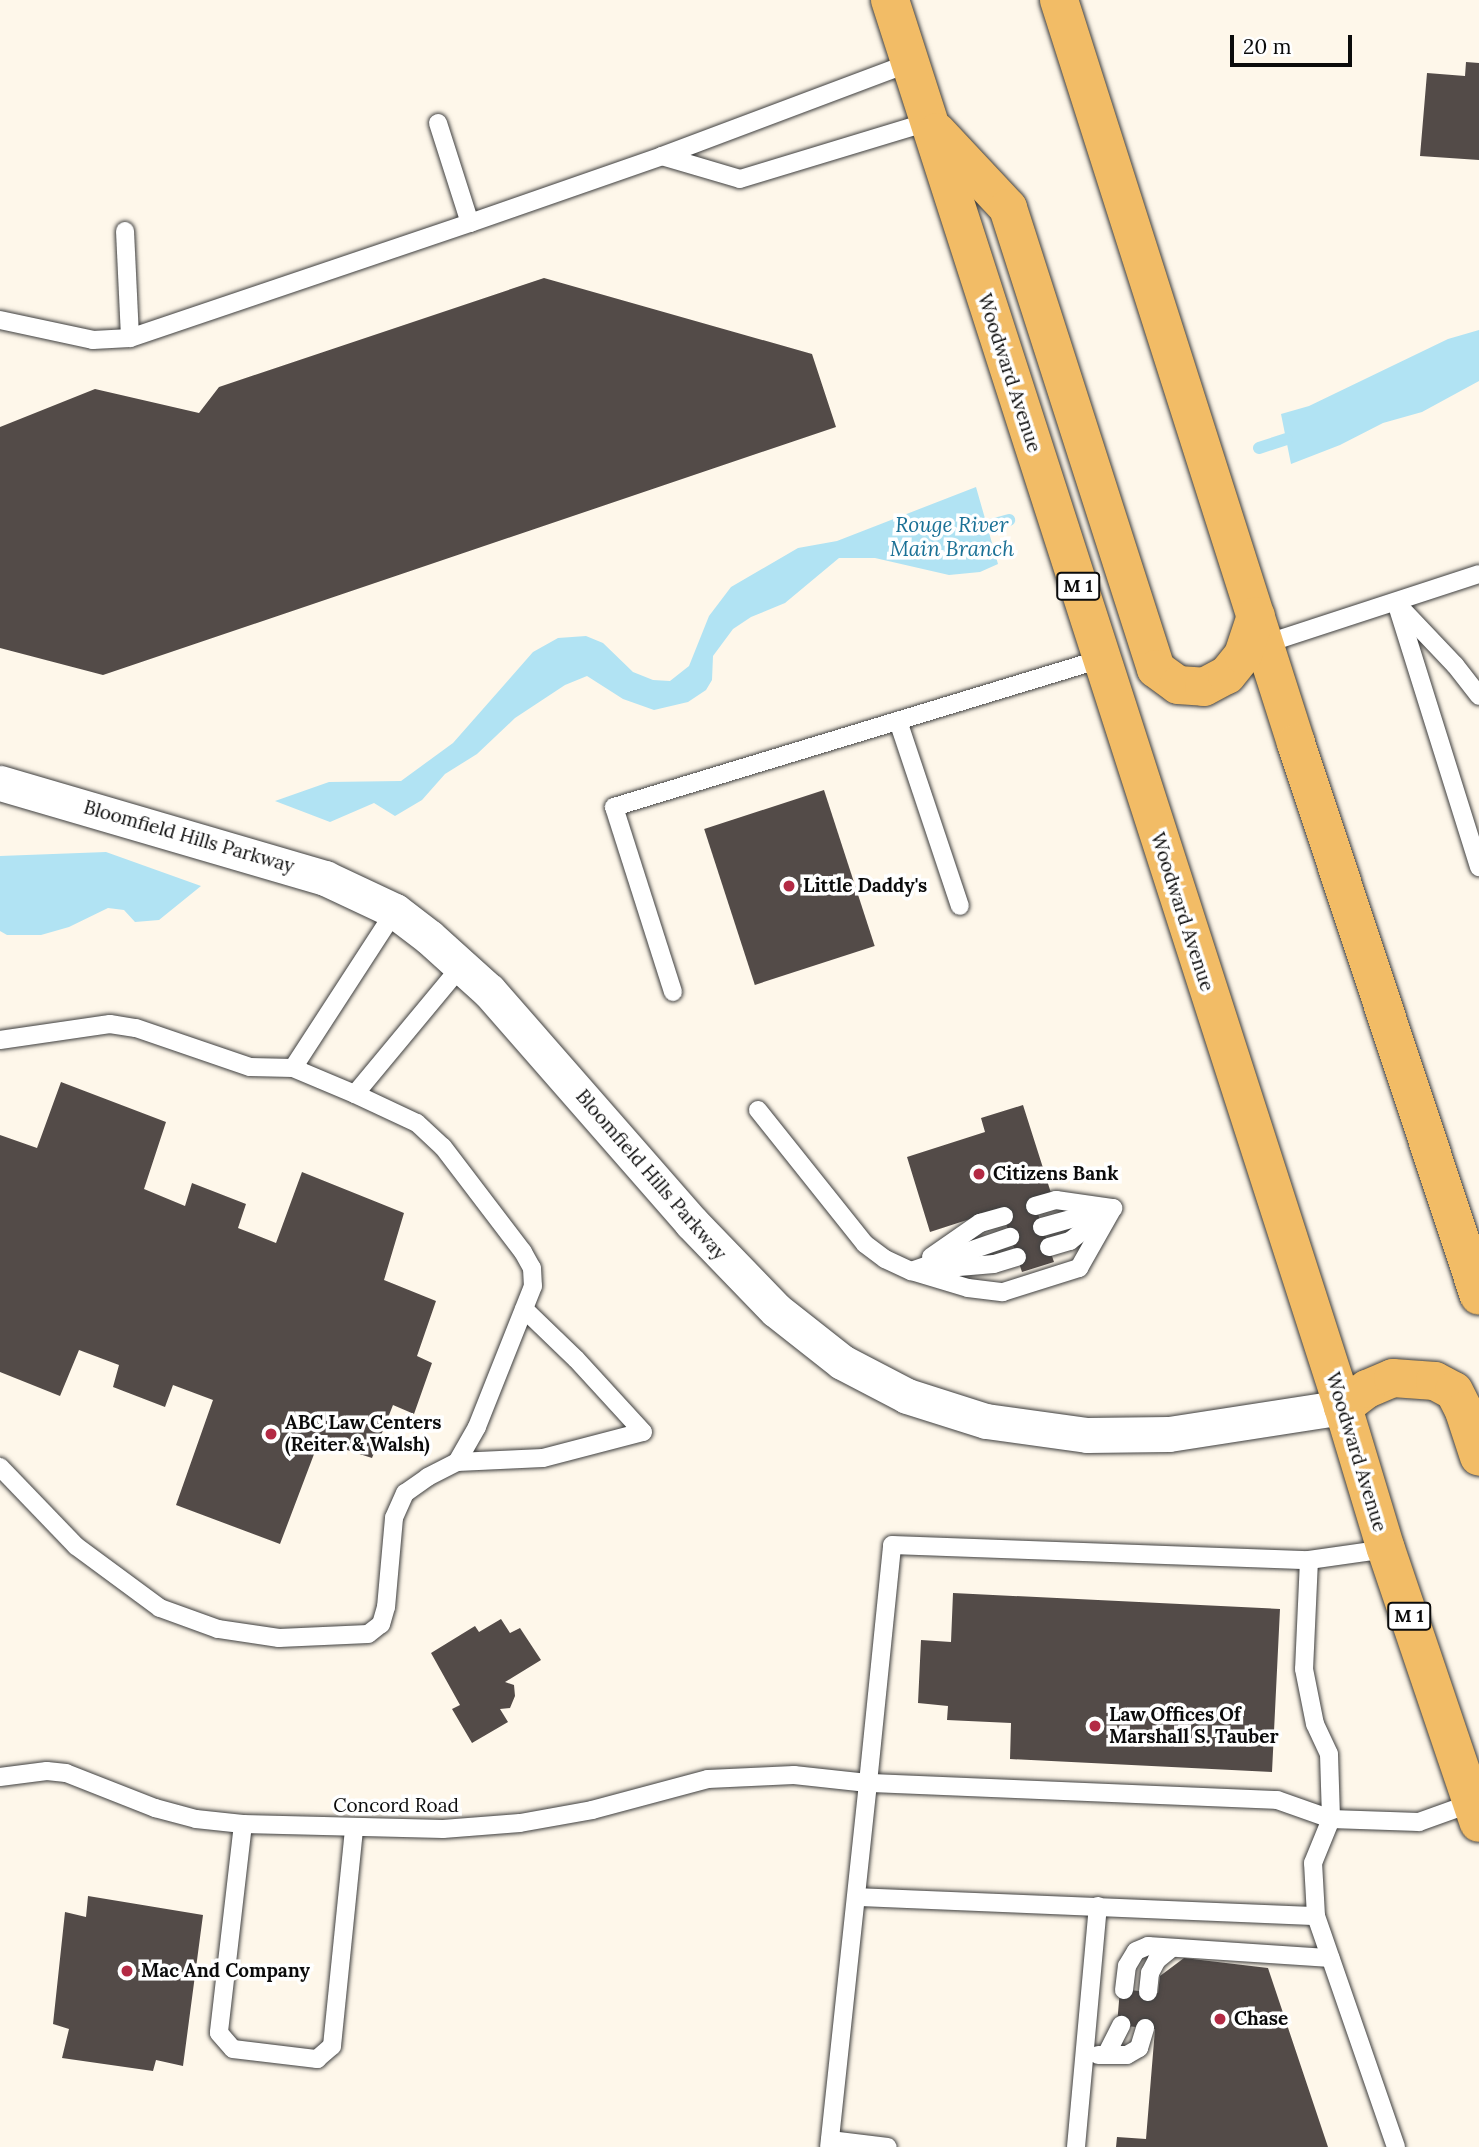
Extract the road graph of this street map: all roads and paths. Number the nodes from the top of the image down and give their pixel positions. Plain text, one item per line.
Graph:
1 (890, 0) edge
2 (1059, 0) edge
3 (909, 63) junction
4 (929, 122) junction
5 (438, 123) dead end
6 (662, 156) junction
7 (470, 222) junction
8 (125, 231) dead end
9 (0, 320) edge
10 (130, 338) junction
11 (1479, 574) edge
12 (1396, 602) junction
13 (1260, 630) junction
14 (1101, 659) junction
15 (1479, 696) edge
16 (898, 721) junction
17 (0, 783) edge
18 (1479, 867) edge
19 (960, 906) dead end
20 (394, 911) junction
21 (462, 965) junction
22 (673, 992) dead end
23 (0, 1040) edge
24 (292, 1068) junction
25 (355, 1094) junction
26 (758, 1110) dead end
27 (1035, 1206) dead end
28 (1113, 1208) junction
29 (1004, 1216) dead end
30 (1042, 1227) dead end
31 (1010, 1237) dead end
32 (1049, 1247) dead end
33 (1017, 1257) dead end
34 (911, 1271) junction
35 (1477, 1281) edge
36 (524, 1309) junction
37 (1468, 1395) edge
38 (1343, 1407) junction
39 (1479, 1457) edge
40 (457, 1462) junction
41 (0, 1467) edge
42 (1386, 1549) junction
43 (1309, 1560) junction
44 (0, 1777) edge
45 (868, 1783) junction
46 (1476, 1813) edge
47 (1331, 1819) junction
48 (243, 1824) junction
49 (354, 1828) junction
50 (857, 1897) junction
51 (1098, 1906) junction
52 (1315, 1916) junction
53 (1172, 1948) junction
54 (1331, 1958) junction
55 (1124, 1990) dead end
56 (1148, 1992) dead end
57 (1121, 2025) dead end
58 (1145, 2028) dead end
59 (1107, 2055) junction
60 (1085, 2056) junction
61 (829, 2144) edge
62 (888, 2147) edge
63 (1076, 2147) edge
64 (1396, 2147) edge

1 - 3 main road, Woodward Avenue / M 1
2 - 13 main road
3 - 4 main road, Woodward Avenue / M 1
3 - 6 lane
4 - 6 lane
4 - 13 main road
4 - 14 main road, Woodward Avenue / M 1
5 - 7 lane
6 - 7 lane
7 - 10 lane
8 - 10 lane
9 - 10 lane
11 - 12 lane
12 - 13 lane
12 - 15 lane
12 - 18 lane
13 - 35 main road
14 - 16 lane
14 - 38 main road, Woodward Avenue / M 1
16 - 19 lane
16 - 22 lane
17 - 20 street, Bloomfield Hills Parkway
20 - 21 street, Bloomfield Hills Parkway
20 - 24 lane
21 - 25 lane
21 - 38 street, Bloomfield Hills Parkway
23 - 24 lane
24 - 25 lane
25 - 36 lane
26 - 34 lane
27 - 28 lane
28 - 30 lane
28 - 32 lane
28 - 34 lane
29 - 34 lane
31 - 34 lane
33 - 34 lane
36 - 40 lane
36 - 40 lane
37 - 38 main road
37 - 39 main road
38 - 42 main road, Woodward Avenue / M 1
40 - 41 lane
42 - 43 lane
42 - 46 main road, Woodward Avenue / M 1
43 - 45 lane
43 - 47 lane
44 - 48 lane, Concord Road
45 - 47 lane, Concord Road
45 - 49 lane, Concord Road
45 - 50 lane
46 - 47 lane, Concord Road
47 - 52 lane
48 - 49 lane, Concord Road
48 - 49 lane
50 - 51 lane
50 - 61 lane
51 - 52 lane
51 - 60 lane
52 - 54 lane
53 - 54 lane
53 - 55 lane
53 - 56 lane
54 - 64 lane
57 - 59 lane
58 - 59 lane
59 - 60 lane
60 - 63 lane
61 - 62 lane

